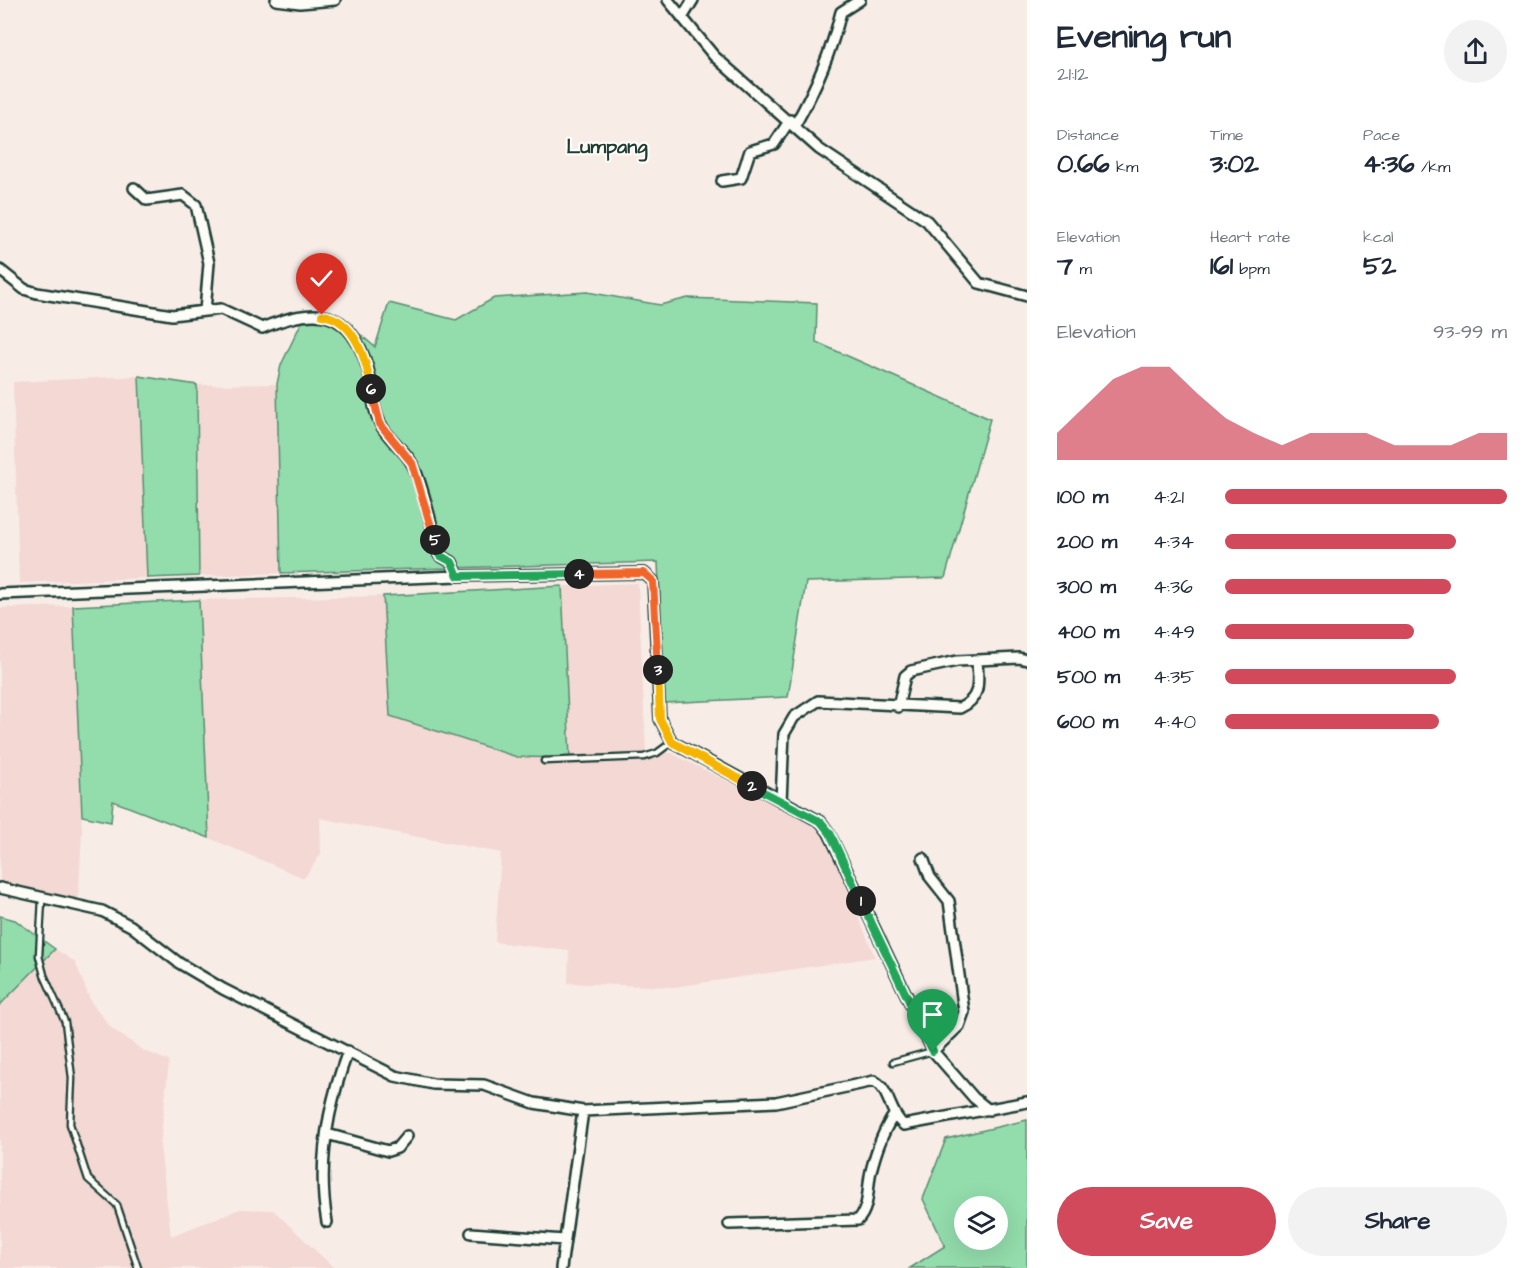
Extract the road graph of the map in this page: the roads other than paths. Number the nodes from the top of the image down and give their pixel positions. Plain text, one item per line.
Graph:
1 (276, 0) edge
2 (335, 0) edge
3 (668, 0) edge
4 (693, 0) edge
5 (860, 0) edge
6 (682, 18) junction
7 (792, 123) junction
8 (722, 181) dead end
9 (134, 188) dead end
10 (0, 270) edge
11 (1027, 296) edge
12 (205, 311) junction
13 (458, 576) junction
14 (0, 594) edge
15 (977, 660) junction
16 (1027, 660) edge
17 (898, 707) junction
18 (672, 742) junction
19 (544, 761) dead end
20 (781, 801) junction
21 (923, 858) dead end
22 (0, 888) edge
23 (42, 897) junction
24 (348, 1051) junction
25 (933, 1051) junction
26 (893, 1062) dead end
27 (1027, 1102) edge
28 (989, 1110) junction
29 (584, 1111) junction
30 (894, 1115) junction
31 (327, 1134) junction
32 (407, 1136) dead end
33 (327, 1222) dead end
34 (729, 1224) dead end
35 (471, 1233) dead end
36 (564, 1240) junction
37 (138, 1268) edge
38 (561, 1268) edge

1 - 2 street
3 - 6 street
4 - 6 street
5 - 7 street
6 - 7 street
7 - 8 street
7 - 11 street
9 - 12 street
10 - 12 street
12 - 13 street
13 - 14 street
13 - 18 street
15 - 16 street
15 - 17 street
15 - 17 street
17 - 20 street
18 - 19 lane
18 - 20 street
20 - 25 street
21 - 25 street
22 - 23 street
23 - 24 street
23 - 37 lane
24 - 29 street
24 - 31 street
25 - 26 lane
25 - 28 street
27 - 28 street
28 - 30 street
29 - 30 street
29 - 36 street
30 - 34 street
31 - 32 street
31 - 33 street
35 - 36 street
36 - 38 street

